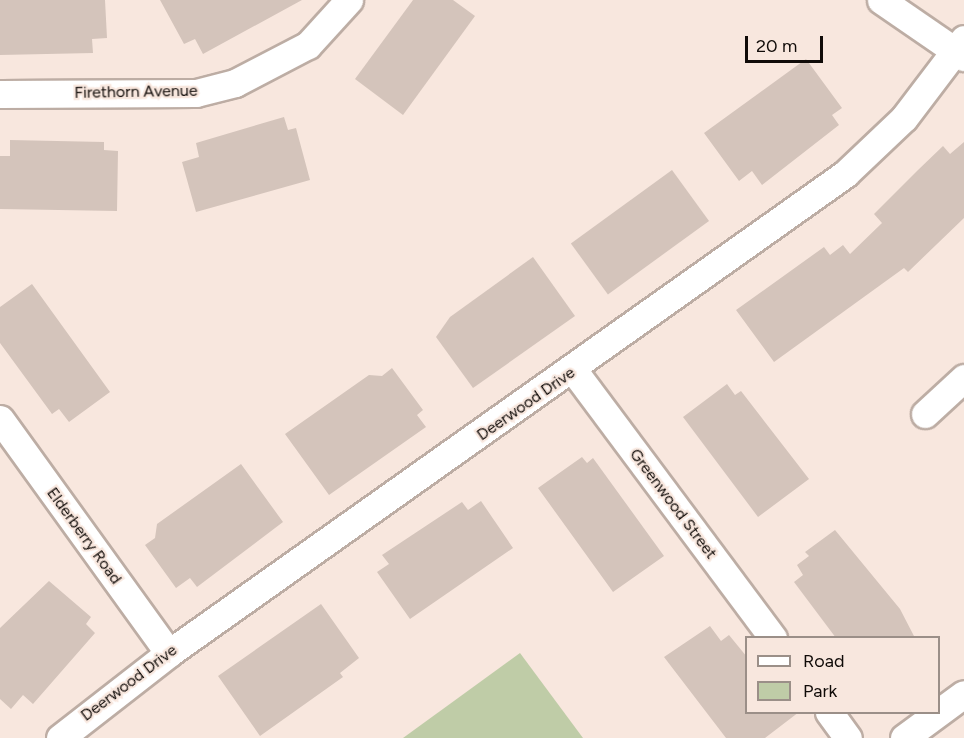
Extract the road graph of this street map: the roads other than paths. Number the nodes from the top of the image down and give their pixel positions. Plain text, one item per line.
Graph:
1 (349, 0) edge
2 (881, 0) edge
3 (961, 49) edge
4 (0, 94) edge
5 (573, 371) junction
6 (964, 378) edge
7 (925, 414) dead end
8 (0, 419) edge
9 (771, 636) edge
10 (169, 653) junction
11 (964, 694) edge
12 (940, 712) edge
13 (830, 714) edge
14 (937, 714) edge
15 (60, 738) edge
16 (848, 738) edge
17 (904, 738) edge

1 - 4 street, Firethorn Avenue
2 - 3 street
3 - 5 street, Deerwood Drive
5 - 9 street, Greenwood Street
5 - 10 street, Deerwood Drive
6 - 7 street
8 - 10 street, Elderberry Road
10 - 15 street, Deerwood Drive
11 - 12 street
13 - 16 street
14 - 17 street

